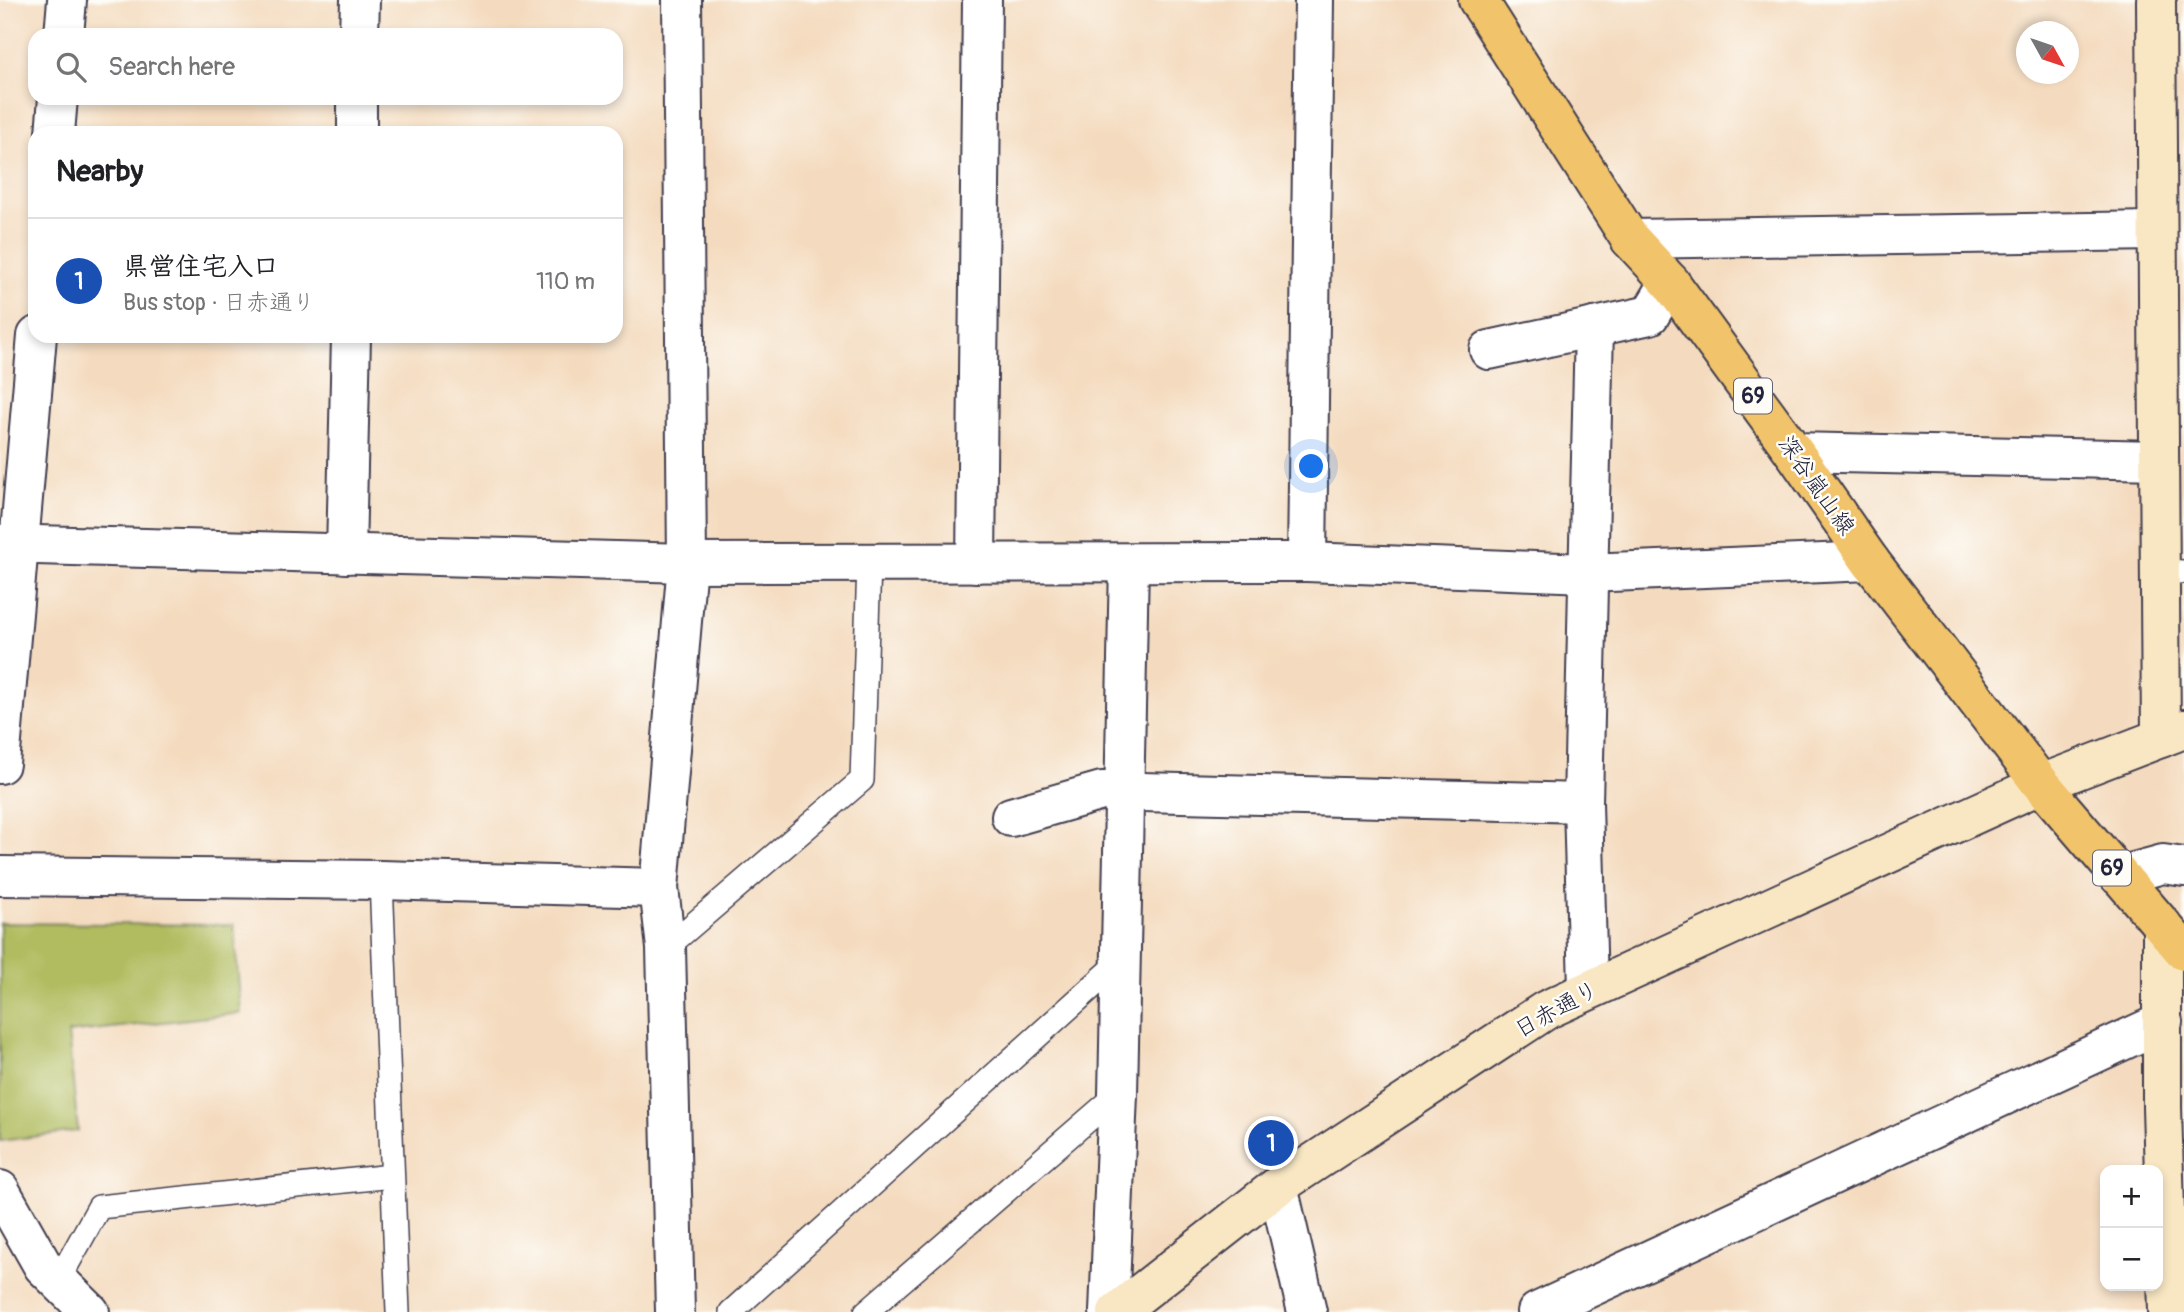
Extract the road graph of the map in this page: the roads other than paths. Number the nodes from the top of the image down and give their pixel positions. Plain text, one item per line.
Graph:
1 (67, 0) edge
2 (360, 0) edge
3 (682, 0) edge
4 (982, 0) edge
5 (1314, 0) edge
6 (1478, 0) edge
7 (2156, 0) edge
8 (65, 28) edge
9 (359, 28) edge
10 (57, 105) edge
11 (358, 105) edge
12 (56, 126) edge
13 (357, 126) edge
14 (2157, 231) junction
15 (1630, 239) junction
16 (1670, 282) junction
17 (1594, 327) junction
18 (36, 343) edge
19 (351, 343) edge
20 (1489, 350) dead end
21 (1794, 452) junction
22 (2159, 460) junction
23 (9, 544) edge
24 (346, 554) junction
25 (1870, 561) junction
26 (1307, 562) junction
27 (687, 563) junction
28 (869, 563) junction
29 (976, 563) junction
30 (1129, 563) junction
31 (2172, 571) edge
32 (1587, 573) junction
33 (2173, 734) edge
34 (0, 764) edge
35 (2041, 784) junction
36 (1125, 791) junction
37 (1583, 803) junction
38 (1011, 817) dead end
39 (2184, 867) edge
40 (0, 876) edge
41 (2119, 876) junction
42 (381, 880) junction
43 (659, 888) junction
44 (2173, 938) edge
45 (666, 948) junction
46 (1121, 961) junction
47 (1588, 989) junction
48 (2163, 1022) junction
49 (1118, 1094) junction
50 (2173, 1103) edge
51 (393, 1175) junction
52 (1278, 1186) junction
53 (0, 1190) edge
54 (58, 1281) junction
55 (2161, 1309) edge
56 (89, 1312) edge
57 (398, 1312) edge
58 (675, 1312) edge
59 (731, 1312) edge
60 (866, 1312) edge
61 (1109, 1312) edge
62 (1117, 1312) edge
63 (1307, 1312) edge
64 (1537, 1312) edge

1 - 8 street
2 - 9 street
3 - 27 street
4 - 29 street
5 - 26 street
6 - 15 main road, 深谷嵐山線 / 69
7 - 14 street
10 - 12 street
11 - 13 street
14 - 15 street
14 - 22 street
15 - 16 main road, 深谷嵐山線 / 69
16 - 17 street
16 - 21 main road, 深谷嵐山線 / 69
17 - 20 street
17 - 32 street
18 - 23 street
19 - 24 street
21 - 22 street
21 - 25 main road, 深谷嵐山線 / 69
22 - 31 street
23 - 24 street
23 - 34 street
24 - 27 street
25 - 32 street
25 - 35 main road, 深谷嵐山線 / 69
26 - 30 street
26 - 32 street
27 - 28 street
27 - 43 street
28 - 29 street
28 - 45 lane
29 - 30 street
30 - 36 street
31 - 33 street
32 - 37 street
33 - 35 street, 日赤通り
35 - 41 main road, 深谷嵐山線 / 69
35 - 47 street, 日赤通り
36 - 37 street
36 - 38 street
36 - 46 street
37 - 47 street
39 - 41 street
40 - 42 street
41 - 44 main road, 深谷嵐山線 / 69
42 - 43 street
42 - 51 lane
43 - 45 street
44 - 48 street
45 - 58 street
46 - 49 street
46 - 59 lane
47 - 52 street, 日赤通り
48 - 50 street
48 - 64 street
49 - 60 lane
49 - 61 street
50 - 55 street
51 - 54 lane
51 - 57 lane
52 - 62 street, 日赤通り
52 - 63 street
53 - 54 street
54 - 56 street

